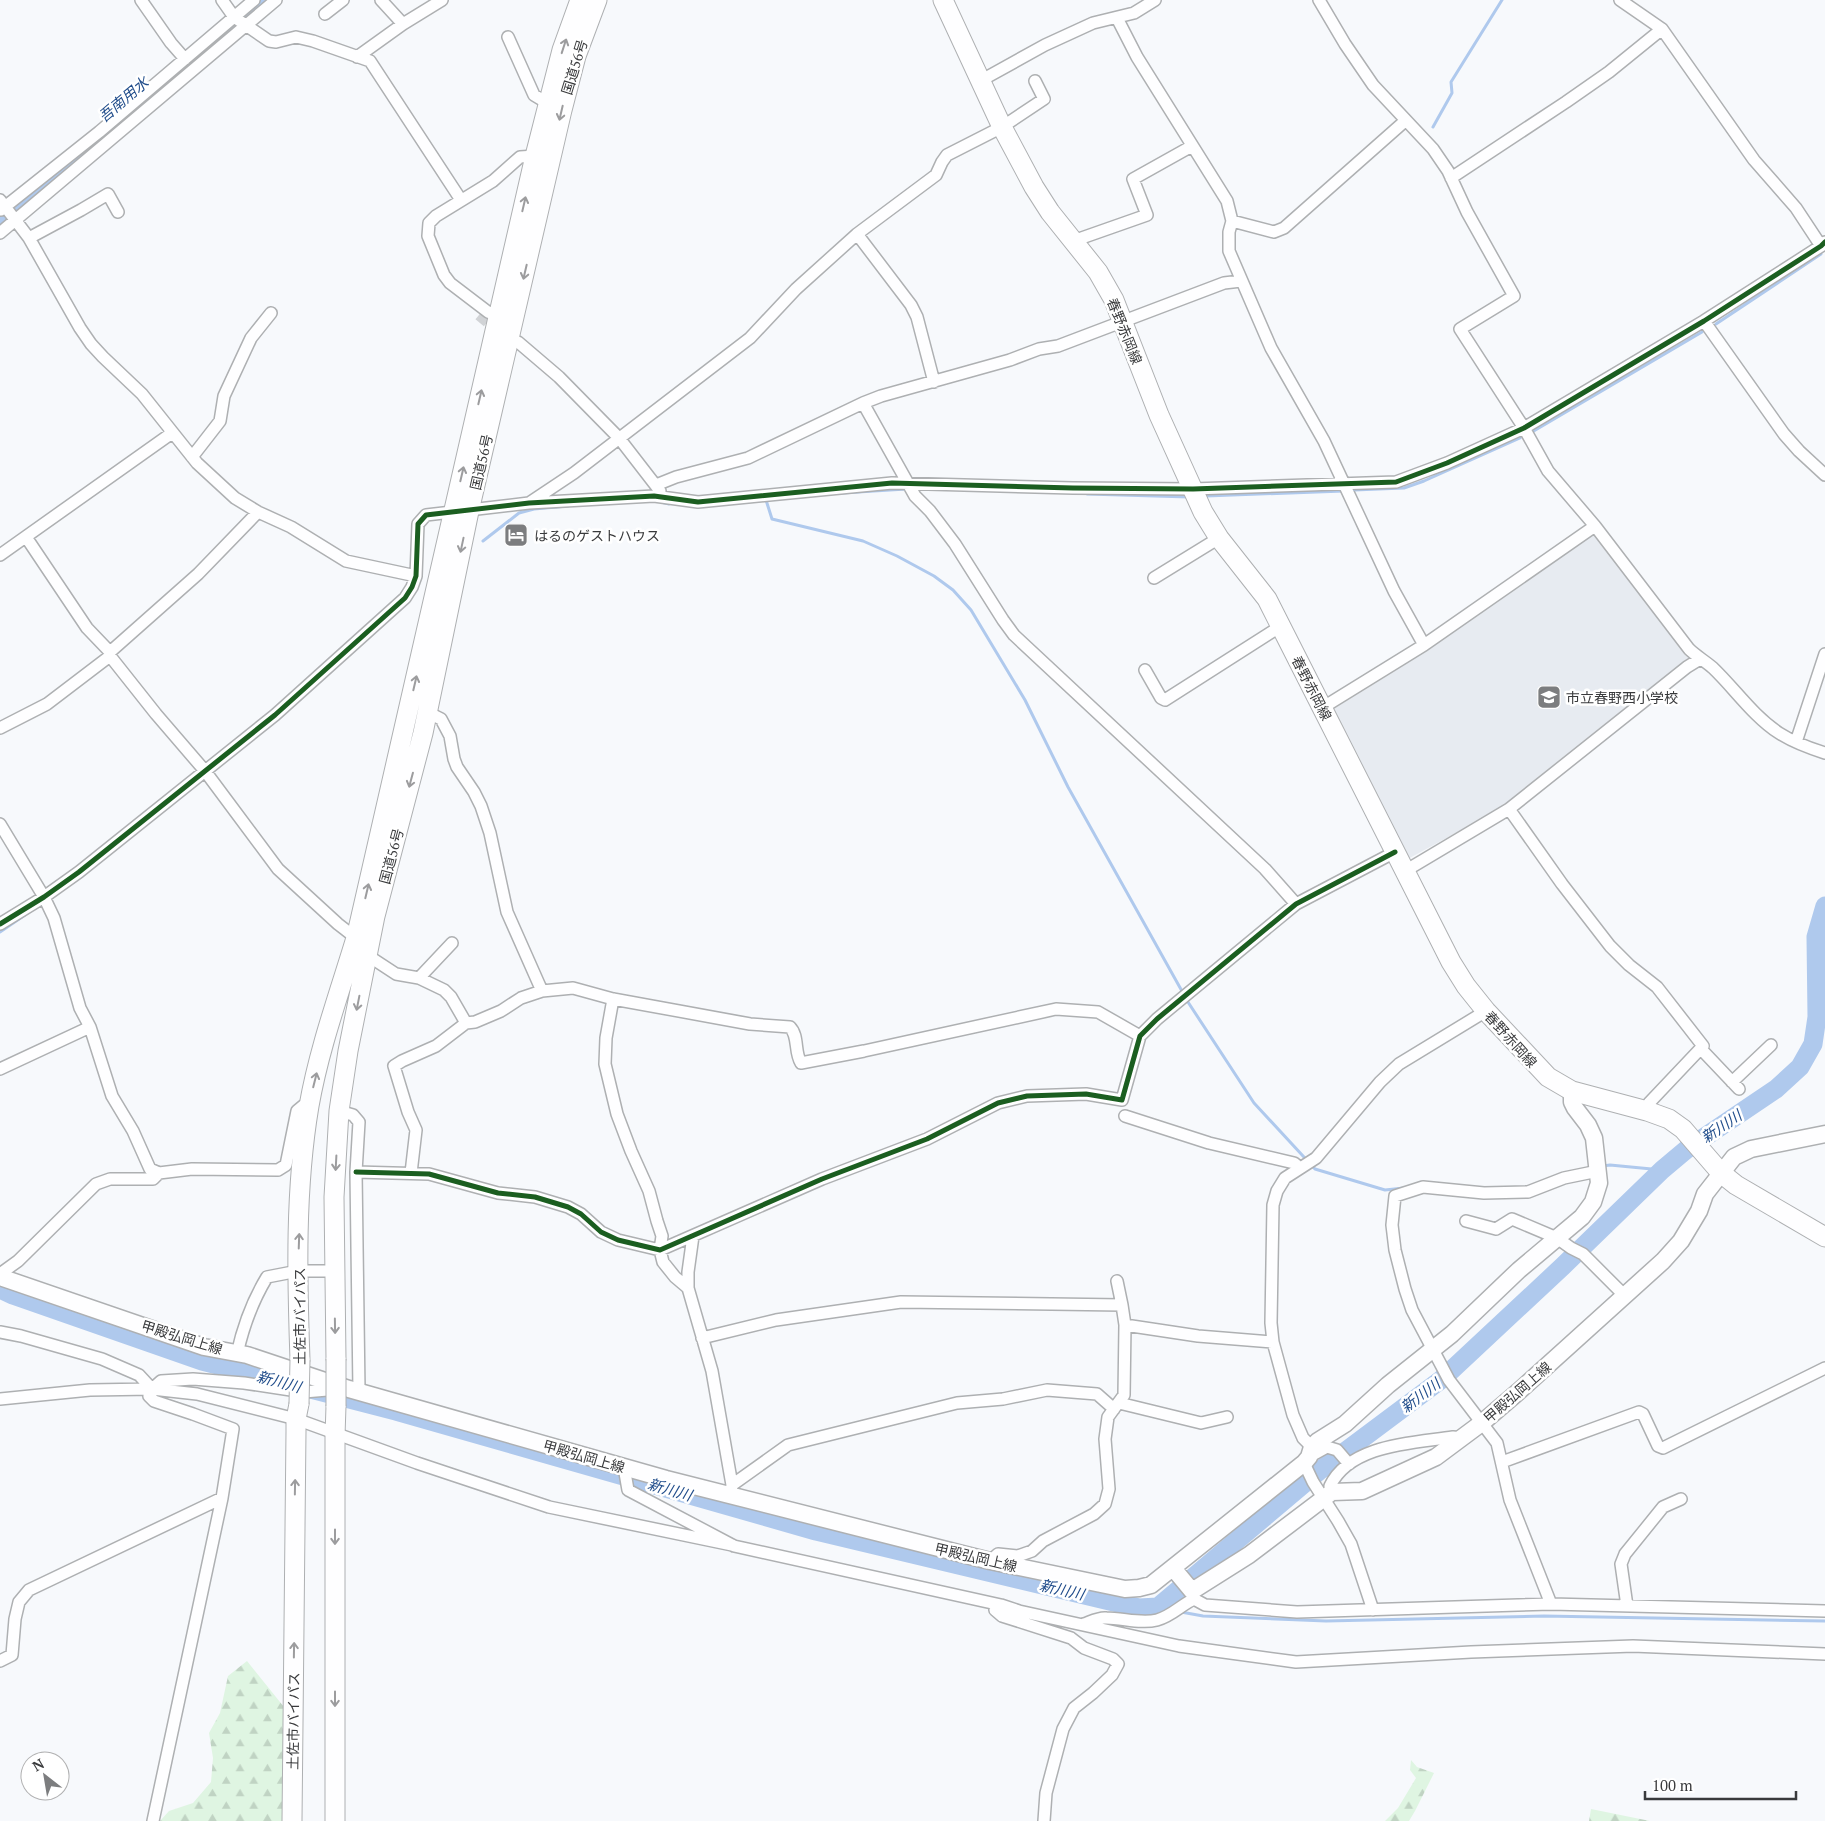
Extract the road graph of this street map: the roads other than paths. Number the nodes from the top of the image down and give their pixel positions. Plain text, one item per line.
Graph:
1 (141, 0) edge
2 (222, 0) edge
3 (254, 0) edge
4 (276, 0) edge
5 (343, 0) edge
6 (381, 0) edge
7 (442, 0) edge
8 (580, 0) edge
9 (596, 0) edge
10 (943, 0) edge
11 (1155, 0) edge
12 (1319, 0) edge
13 (1620, 0) edge
14 (325, 14) dead end
15 (1117, 18) junction
16 (241, 21) junction
17 (403, 24) junction
18 (1662, 28) junction
19 (508, 37) dead end
20 (357, 57) junction
21 (185, 59) junction
22 (980, 81) junction
23 (1035, 81) dead end
24 (549, 104) junction
25 (1405, 121) junction
26 (1002, 127) junction
27 (1192, 146) junction
28 (535, 156) junction
29 (1451, 178) junction
30 (461, 200) junction
31 (8, 211) edge
32 (118, 212) dead end
33 (1232, 221) junction
34 (0, 233) edge
35 (857, 234) junction
36 (30, 238) junction
37 (1074, 241) junction
38 (1823, 244) edge
39 (1241, 281) junction
40 (456, 288) junction
41 (271, 313) dead end
42 (479, 315) tunnel mouth
43 (499, 316) junction
44 (1704, 321) junction
45 (1122, 322) junction
46 (509, 340) junction
47 (525, 354) dead end
48 (560, 377) junction
49 (934, 382) junction
50 (863, 403) junction
51 (1524, 428) junction
52 (172, 433) junction
53 (619, 438) junction
54 (192, 457) junction
55 (1825, 474) edge
56 (909, 485) junction
57 (1345, 485) junction
58 (656, 486) junction
59 (1193, 489) junction
60 (663, 497) junction
61 (529, 503) junction
62 (461, 511) junction
63 (258, 512) junction
64 (1595, 526) junction
65 (26, 537) junction
66 (1218, 538) junction
67 (0, 555) edge
68 (416, 576) junction
69 (1154, 578) dead end
70 (1281, 626) junction
71 (1424, 645) junction
72 (110, 654) junction
73 (1825, 654) edge
74 (1700, 659) junction
75 (1145, 670) dead end
76 (1322, 708) junction
77 (427, 712) junction
78 (0, 728) edge
79 (1796, 742) junction
80 (1825, 754) edge
81 (205, 771) junction
82 (1509, 809) junction
83 (0, 824) edge
84 (1395, 852) junction
85 (1405, 871) junction
86 (44, 897) junction
87 (1296, 904) junction
88 (0, 924) edge
89 (356, 938) junction
90 (452, 944) dead end
91 (367, 955) junction
92 (419, 978) junction
93 (542, 991) junction
94 (613, 999) junction
95 (1486, 1011) junction
96 (466, 1023) junction
97 (90, 1027) junction
98 (1140, 1036) junction
99 (1770, 1045) dead end
100 (1701, 1049) junction
101 (0, 1069) edge
102 (1572, 1091) junction
103 (310, 1104) junction
104 (339, 1111) junction
105 (1647, 1111) junction
106 (1124, 1116) dead end
107 (1825, 1134) edge
108 (1302, 1167) junction
109 (1597, 1167) junction
110 (356, 1172) junction
111 (159, 1173) junction
112 (411, 1173) junction
113 (1721, 1173) junction
114 (1466, 1221) dead end
115 (693, 1236) junction
116 (1825, 1237) edge
117 (1564, 1243) junction
118 (660, 1250) junction
119 (298, 1271) junction
120 (334, 1271) junction
121 (0, 1276) edge
122 (1117, 1281) dead end
123 (688, 1288) junction
124 (1625, 1296) junction
125 (1122, 1305) junction
126 (1126, 1325) junction
127 (0, 1332) edge
128 (702, 1338) junction
129 (1273, 1342) junction
130 (1432, 1348) junction
131 (237, 1354) junction
132 (1825, 1368) edge
133 (152, 1389) junction
134 (354, 1390) junction
135 (0, 1399) edge
136 (1117, 1406) junction
137 (1227, 1417) dead end
138 (297, 1418) junction
139 (1482, 1422) junction
140 (335, 1434) junction
141 (1462, 1438) junction
142 (1343, 1457) junction
143 (1502, 1462) junction
144 (1310, 1465) junction
145 (624, 1467) junction
146 (731, 1490) junction
147 (1328, 1495) junction
148 (222, 1498) junction
149 (1681, 1499) dead end
150 (732, 1545) junction
151 (990, 1561) junction
152 (1173, 1568) junction
153 (1193, 1595) junction
154 (1551, 1604) junction
155 (1001, 1605) junction
156 (1627, 1606) junction
157 (1373, 1610) junction
158 (1825, 1611) edge
159 (1082, 1625) junction
160 (1825, 1654) edge
161 (0, 1661) edge
162 (153, 1821) edge
163 (292, 1821) edge
164 (335, 1821) edge
165 (1044, 1821) edge

1 - 21 street
2 - 16 street
3 - 16 street
4 - 16 street
5 - 14 street
6 - 17 street
7 - 17 street
24 -> 8 main road, 国道56号
9 -> 46 main road, 国道56号
10 - 22 main road, 春野赤岡線
11 - 15 street
12 - 25 street
13 - 18 street
15 - 22 street
15 - 27 street
16 - 20 street
16 - 21 street
16 - 31 street
17 - 20 street
18 - 29 street
18 - 38 street
19 - 24 street
20 - 30 street
21 - 31 street
22 - 26 main road, 春野赤岡線
23 - 26 street
24 - 28 main road, 国道56号
25 - 29 street
25 - 33 street
26 - 35 street
26 - 37 main road, 春野赤岡線
27 - 33 street
27 - 37 street
28 - 30 street
43 -> 28 main road, 国道56号
29 - 51 street
30 - 40 street
31 - 34 street
31 - 36 street
32 - 36 street
33 - 39 street
35 - 49 street
35 - 53 street
36 - 52 street
37 - 45 main road, 春野赤岡線
38 - 44 street
39 - 45 street
39 - 57 street
40 - 42 street
40 - 43 street
41 - 54 street
62 -> 43 main road, 国道56号
44 - 51 street
44 - 55 street
45 - 49 street
45 - 59 main road, 春野赤岡線
46 - 48 street
46 - 62 main road, 国道56号
47 - 48 street
48 - 53 street
49 - 50 street
50 - 56 street
50 - 58 street
51 - 57 street
51 - 64 street
52 - 54 street
52 - 65 street
53 - 58 street
53 - 61 street
54 - 63 street
56 - 59 street
56 - 60 street
56 - 87 street
57 - 59 street
57 - 71 street
58 - 60 street
59 - 66 main road, 春野赤岡線
60 - 61 street
61 - 62 street
62 - 68 street
62 -> 77 main road, 国道56号
89 -> 62 main road, 国道56号
63 - 68 street
63 - 72 street
64 - 71 street
64 - 74 street
65 - 67 street
65 - 72 street
66 - 69 street
66 - 70 main road, 春野赤岡線
68 - 81 street
70 - 75 street
70 - 76 main road, 春野赤岡線
71 - 76 street
72 - 78 street
72 - 81 street
73 - 79 street
74 - 79 street
74 - 82 street
76 - 84 main road, 春野赤岡線
77 -> 91 main road, 国道56号
77 - 93 street
79 - 80 street
81 - 86 street
81 - 89 street
82 - 85 street
82 - 100 street
83 - 86 street
84 - 85 main road, 春野赤岡線
84 - 87 street
85 - 95 main road, 春野赤岡線
86 - 88 street
86 - 97 street
87 - 98 street
89 - 91 street
103 -> 89 main road, 土佐市バイパス
90 - 92 street
91 - 92 street
91 -> 104 main road
92 - 96 street
93 - 94 street
93 - 96 street
94 - 98 street
94 - 118 street
95 - 102 main road, 春野赤岡線
95 - 108 street
96 - 112 street
97 - 101 street
97 - 111 street
98 - 115 street
99 - 100 street
100 - 105 street
102 - 105 main road, 春野赤岡線
102 - 109 main road, 甲殿弘岡上線
103 - 111 street
119 -> 103 main road, 土佐市バイパス
104 - 110 street
104 -> 120 main road
105 - 113 main road, 春野赤岡線
106 - 108 street
107 - 113 main road, 甲殿弘岡上線
108 - 129 street
109 - 117 main road, 甲殿弘岡上線
109 - 130 street
110 - 112 street
110 - 134 street
111 - 121 street
112 - 118 street
113 - 116 main road, 春野赤岡線
113 - 124 main road, 甲殿弘岡上線
114 - 117 street
115 - 118 street
115 - 123 street
117 - 124 street
117 - 130 main road, 甲殿弘岡上線
118 - 123 street
119 - 120 street
119 - 131 street
119 - 138 main road, 土佐市バイパス, bridge
120 -> 140 main road, bridge
121 - 131 main road, 甲殿弘岡上線
122 - 125 street
123 - 128 street
124 - 139 main road, 甲殿弘岡上線
125 - 126 street
125 - 128 street
126 - 129 street
126 - 136 street
127 - 133 street
128 - 146 street
129 - 144 street
130 - 139 street
130 - 144 main road, 甲殿弘岡上線
131 - 134 main road, 甲殿弘岡上線
132 - 143 street
133 - 134 street
133 - 135 street
133 - 138 street
133 - 148 street
134 - 145 main road, 甲殿弘岡上線
136 - 137 street
136 - 146 street
136 - 151 street
138 - 140 street
163 -> 138 main road, 土佐市バイパス
139 - 141 main road, 甲殿弘岡上線
139 - 143 street
140 - 150 street
140 -> 164 main road
141 - 142 street
141 - 147 main road, 甲殿弘岡上線
142 - 144 street
142 - 147 street
143 - 154 street
144 - 147 street
144 - 152 main road, 甲殿弘岡上線
145 - 146 main road, 甲殿弘岡上線
145 - 150 street
146 - 151 main road, 甲殿弘岡上線
147 - 153 main road
147 - 157 street
148 - 161 street
148 - 162 street
149 - 156 street
150 - 155 street
151 - 152 main road, 甲殿弘岡上線
152 - 153 main road
153 - 157 street
153 - 159 street
154 - 156 street
154 - 157 street
155 - 159 street
155 - 165 street
156 - 158 street
159 - 160 street

